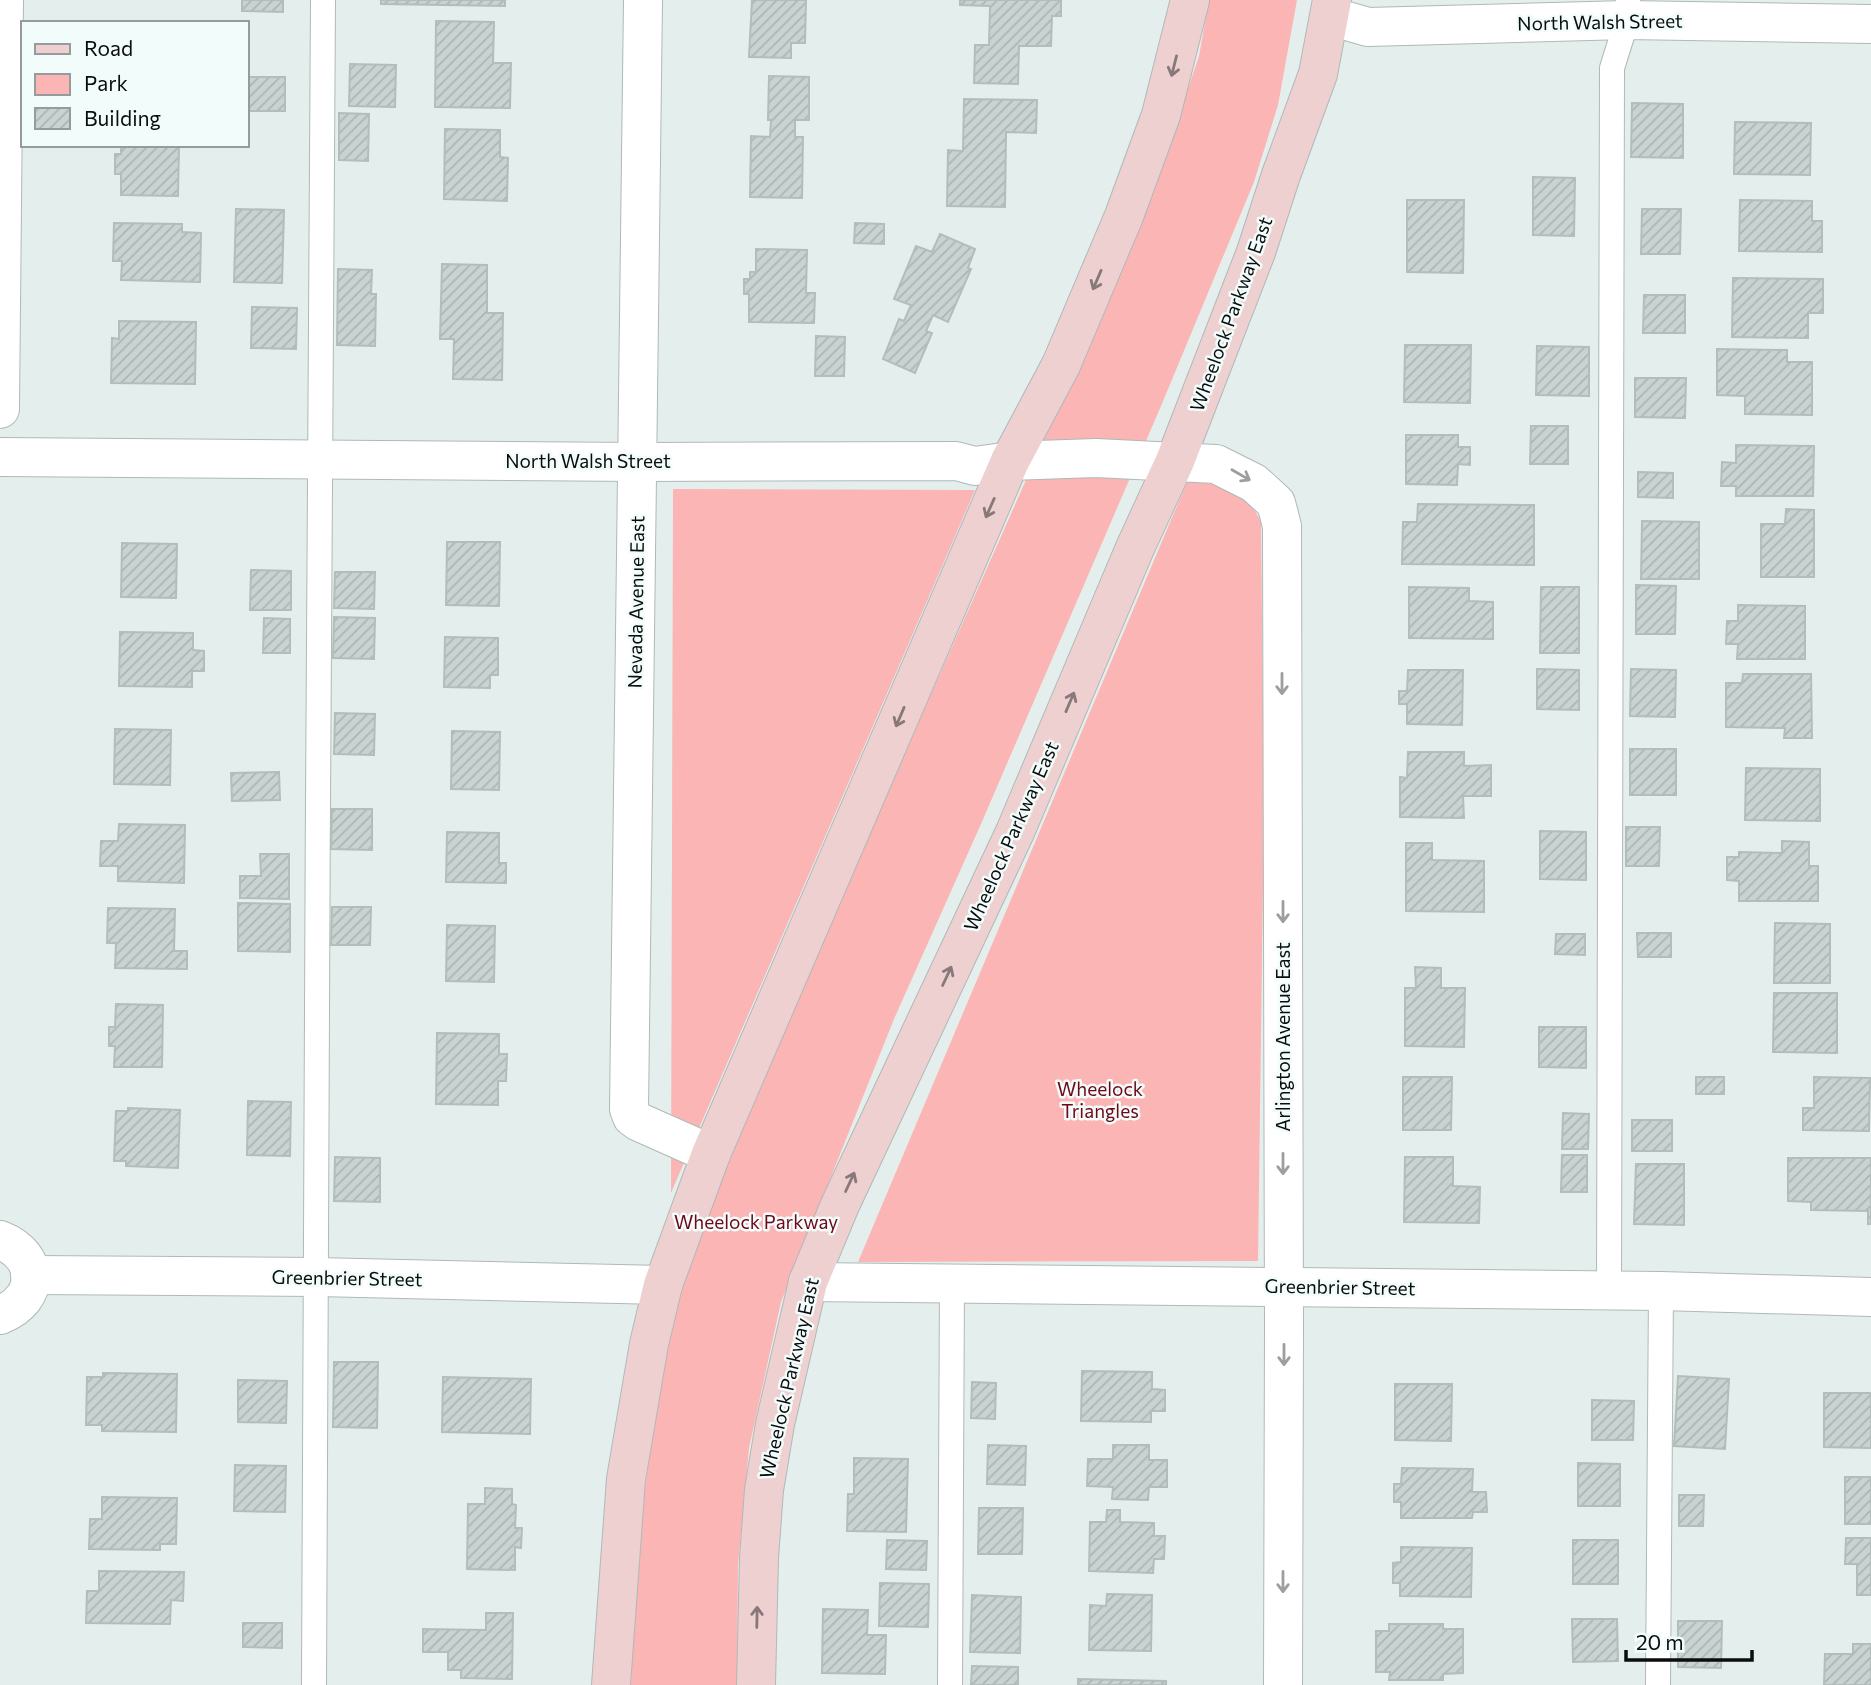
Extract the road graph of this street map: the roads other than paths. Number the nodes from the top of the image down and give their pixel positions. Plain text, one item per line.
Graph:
1 (4, 0) edge
2 (323, 0) edge
3 (643, 0) edge
4 (1190, 0) edge
5 (1331, 8) edge
6 (1627, 10) edge
7 (1871, 24) edge
8 (0, 409) edge
9 (0, 457) edge
10 (318, 459) junction
11 (1010, 461) junction
12 (1175, 461) junction
13 (639, 462) junction
14 (711, 1154) junction
15 (0, 1240) edge
16 (30, 1275) junction
17 (317, 1277) junction
18 (808, 1282) junction
19 (952, 1283) junction
20 (663, 1285) junction
21 (1284, 1287) junction
22 (1609, 1290) junction
23 (1661, 1291) junction
24 (1871, 1297) edge
25 (0, 1315) edge
26 (314, 1685) edge
27 (611, 1685) edge
28 (756, 1685) edge
29 (950, 1685) edge
30 (1283, 1685) edge
31 (1658, 1685) edge

1 - 8 street
2 - 10 lane
3 - 13 street, Nevada Avenue East
4 -> 11 street
5 - 6 street, North Walsh Street
5 - 12 street, Wheelock Parkway East
6 - 7 street, North Walsh Street
6 - 22 lane
9 - 10 street, North Walsh Street
10 - 13 street, North Walsh Street
10 - 17 lane
11 - 12 street, North Walsh Street
11 - 13 street, North Walsh Street
11 -> 14 street
18 -> 12 street, Wheelock Parkway East
12 -> 21 street, Arlington Avenue East
13 - 14 street, Nevada Avenue East
14 - 20 street
15 - 16 street
16 - 17 street, Greenbrier Street
16 - 25 street
17 - 20 street, Greenbrier Street
17 - 26 lane
18 - 19 street, Greenbrier Street
28 -> 18 street, Wheelock Parkway East
19 - 21 street, Greenbrier Street
19 - 29 lane
20 - 27 street
21 - 22 street, Greenbrier Street
21 -> 30 street, Arlington Avenue East
22 - 23 street, Greenbrier Street
23 - 24 street, Greenbrier Street
23 - 31 lane

